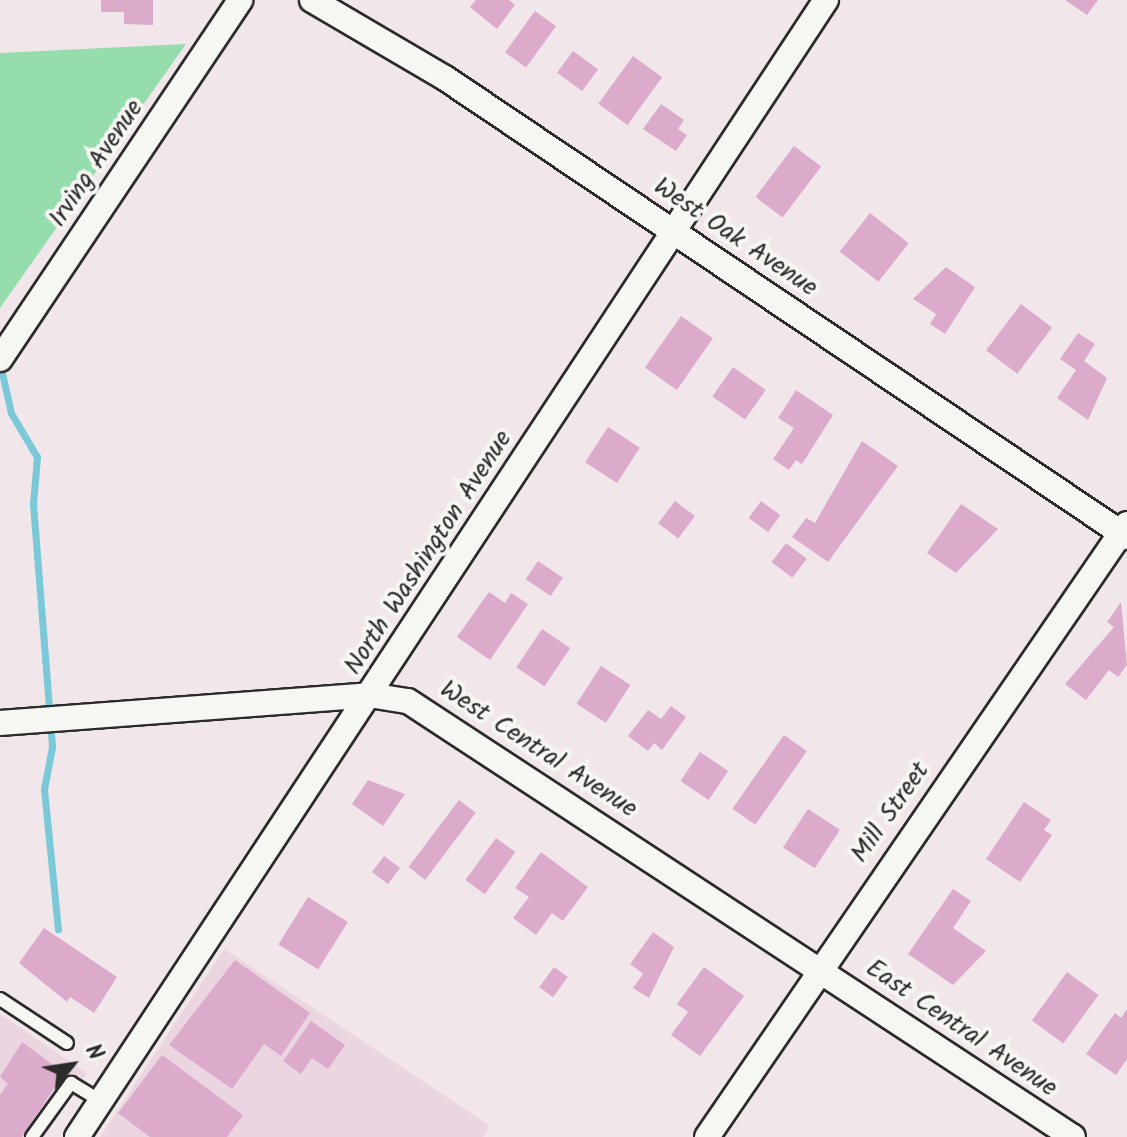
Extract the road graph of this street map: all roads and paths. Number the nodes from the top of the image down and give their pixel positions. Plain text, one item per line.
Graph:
1 (240, 0) edge
2 (312, 0) edge
3 (826, 0) edge
4 (675, 231) junction
5 (6, 351) edge
6 (1125, 532) edge
7 (369, 695) junction
8 (0, 723) edge
9 (817, 967) junction
10 (0, 999) edge
11 (67, 1043) dead end
12 (101, 1101) junction
13 (32, 1137) edge
14 (77, 1137) edge
15 (707, 1137) edge
16 (1073, 1137) edge

1 - 5 street, Irving Avenue
2 - 4 street, West Oak Avenue
3 - 4 street, North Washington Avenue
4 - 6 street, West Oak Avenue
4 - 7 street, North Washington Avenue
6 - 9 street, Mill Street
7 - 8 street, West Central Avenue
7 - 9 street, West Central Avenue
7 - 12 street, North Washington Avenue
9 - 15 street, Mill Street
9 - 16 street, East Central Avenue
10 - 11 lane
12 - 13 lane
12 - 14 street, North Washington Avenue

